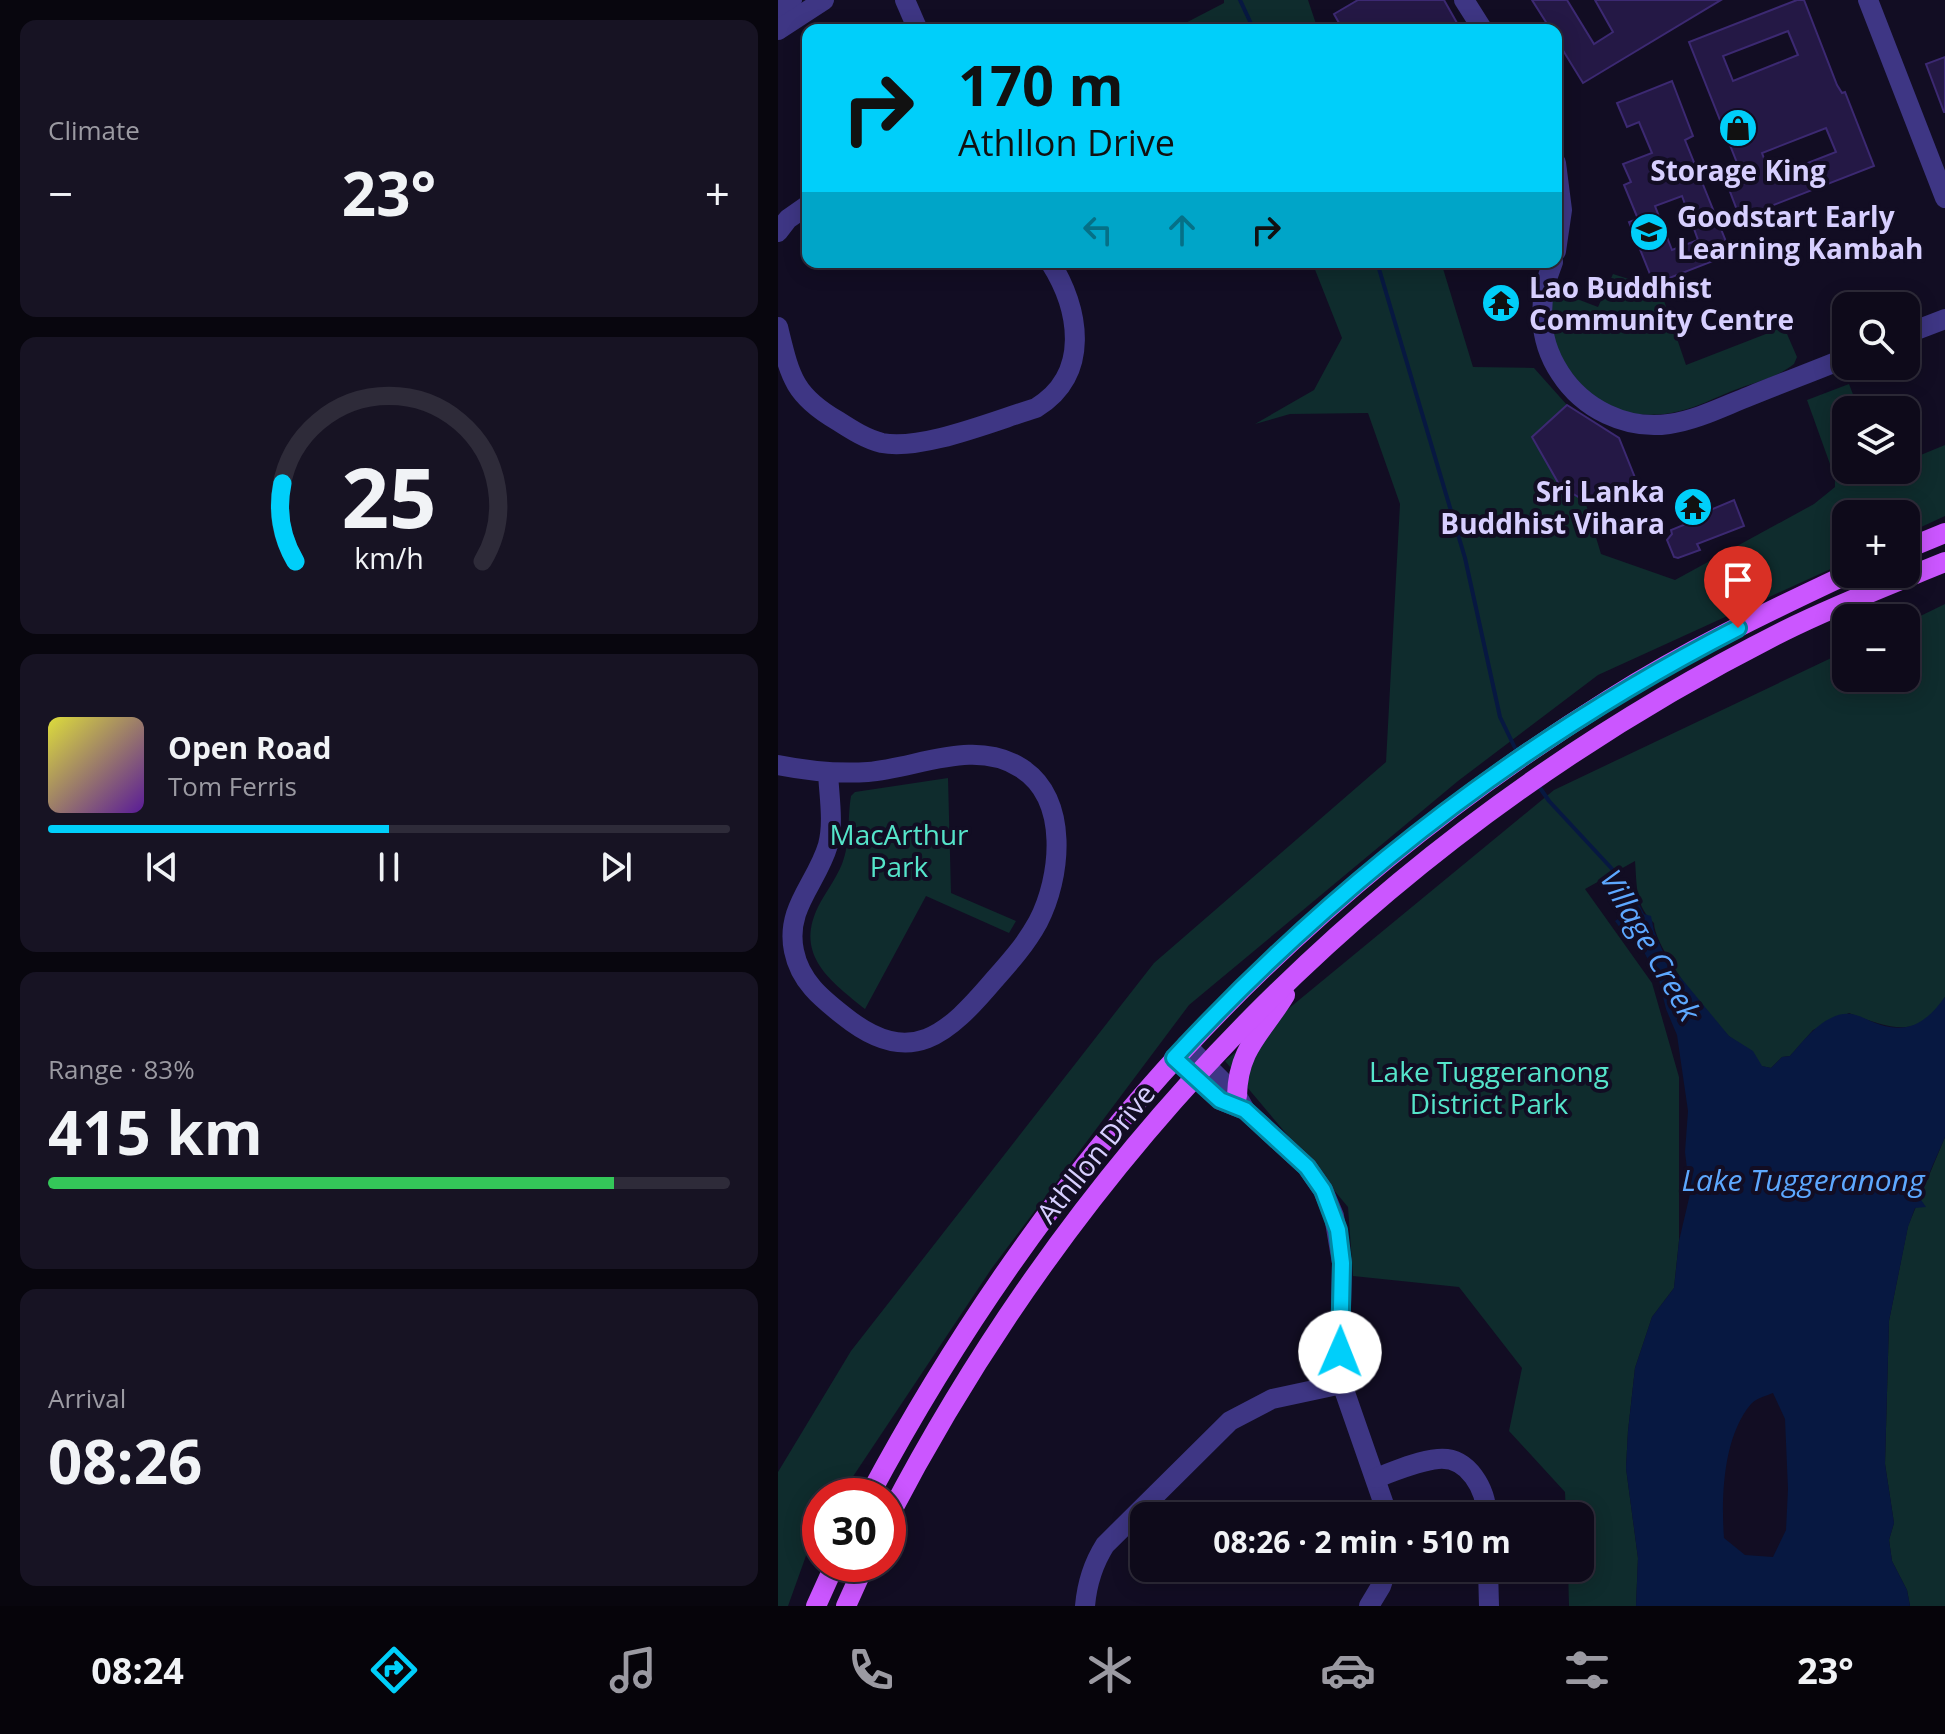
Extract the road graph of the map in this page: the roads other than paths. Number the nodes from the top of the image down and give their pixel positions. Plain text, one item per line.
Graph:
1 (792, 0) edge
2 (824, 0) edge
3 (905, 0) edge
4 (1464, 0) edge
5 (1868, 0) edge
6 (778, 10) edge
7 (915, 24) edge
8 (1479, 24) edge
9 (778, 30) edge
10 (1945, 198) edge
11 (802, 209) edge
12 (778, 232) edge
13 (1053, 268) edge
14 (1551, 268) edge
15 (1945, 319) edge
16 (778, 327) edge
17 (1920, 329) edge
18 (1832, 363) edge
19 (1945, 533) edge
20 (1920, 543) edge
21 (1945, 562) edge
22 (1832, 582) edge
23 (778, 765) edge
24 (828, 772) junction
25 (1302, 968) junction
26 (1180, 1052) junction
27 (1200, 1070) junction
28 (1241, 1103) junction
29 (1342, 1384) junction
30 (879, 1478) edge
31 (1376, 1478) junction
32 (906, 1486) edge
33 (1384, 1502) edge
34 (1485, 1502) edge
35 (827, 1582) edge
36 (857, 1582) edge
37 (1382, 1582) edge
38 (1488, 1582) edge
39 (816, 1606) edge
40 (846, 1606) edge
41 (1085, 1606) edge
42 (1369, 1606) edge
43 (1489, 1606) edge

1 - 6 street
2 - 9 street
3 - 7 street
4 - 8 street
5 - 10 street
11 - 12 street
13 - 16 street
14 - 18 street
15 - 17 street
19 - 20 main road
21 - 25 main road, Athllon Drive
22 - 26 main road, Athllon Drive
23 - 24 street
24 - 24 street
25 - 27 main road, Athllon Drive
25 - 28 main road
26 - 27 street
26 - 30 main road, Athllon Drive
27 - 28 street
27 - 32 main road, Athllon Drive
28 - 29 street
29 - 31 street
29 - 41 street
31 - 33 street
31 - 34 street
35 - 39 main road
36 - 40 main road
37 - 42 street
38 - 43 street

